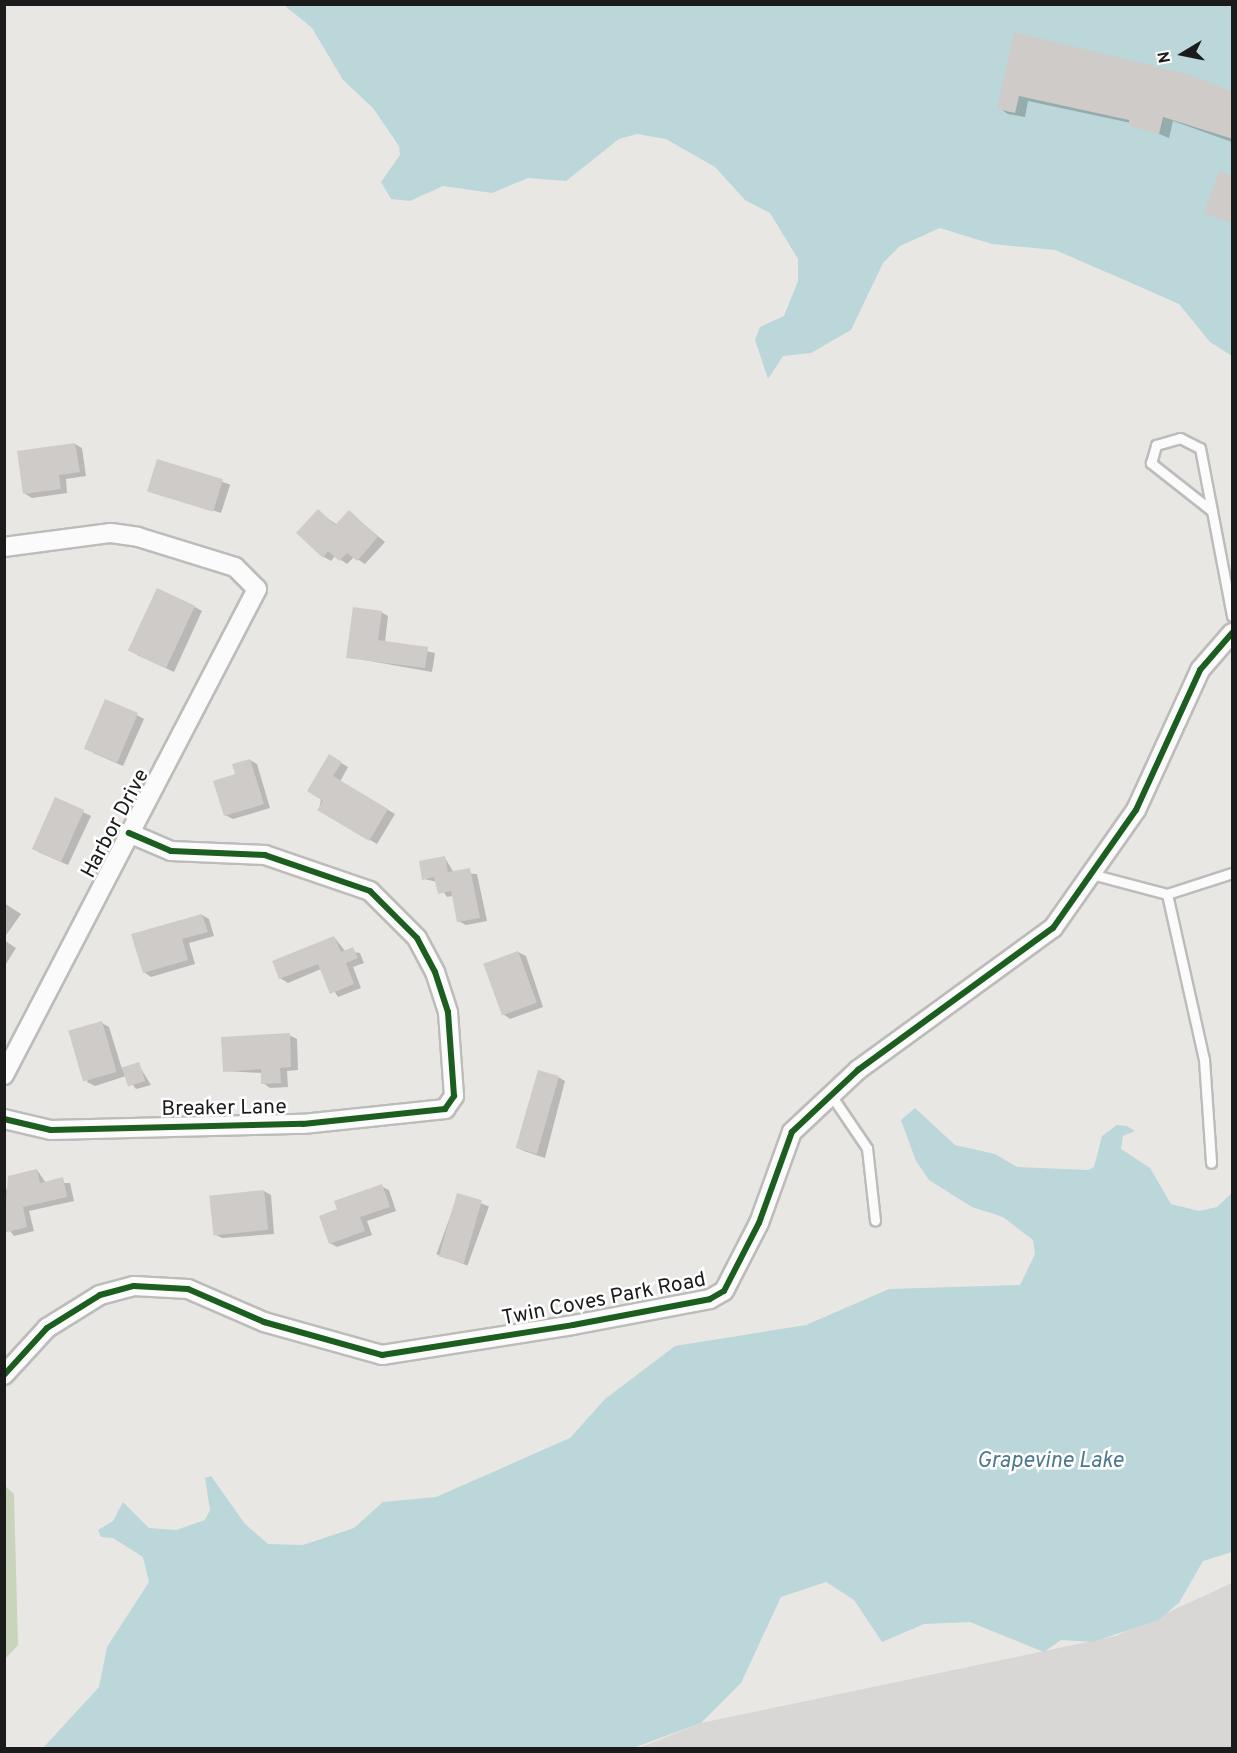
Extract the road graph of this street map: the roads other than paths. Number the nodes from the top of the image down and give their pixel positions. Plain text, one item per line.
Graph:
1 (1212, 511) junction
2 (4, 547) edge
3 (1233, 616) edge
4 (1233, 633) edge
5 (129, 833) junction
6 (1233, 873) edge
7 (1095, 874) junction
8 (1167, 894) junction
9 (4, 1076) edge
10 (831, 1095) junction
11 (4, 1119) edge
12 (1211, 1163) dead end
13 (876, 1221) dead end
14 (4, 1374) edge

1 - 1 lane
1 - 3 lane
2 - 5 street, Harbor Drive
4 - 7 street, Twin Coves Park Road
5 - 9 street, Harbor Drive
5 - 11 street, Breaker Lane
6 - 8 lane
7 - 8 lane
7 - 10 street, Twin Coves Park Road
8 - 12 lane
10 - 13 lane
10 - 14 street, Twin Coves Park Road

